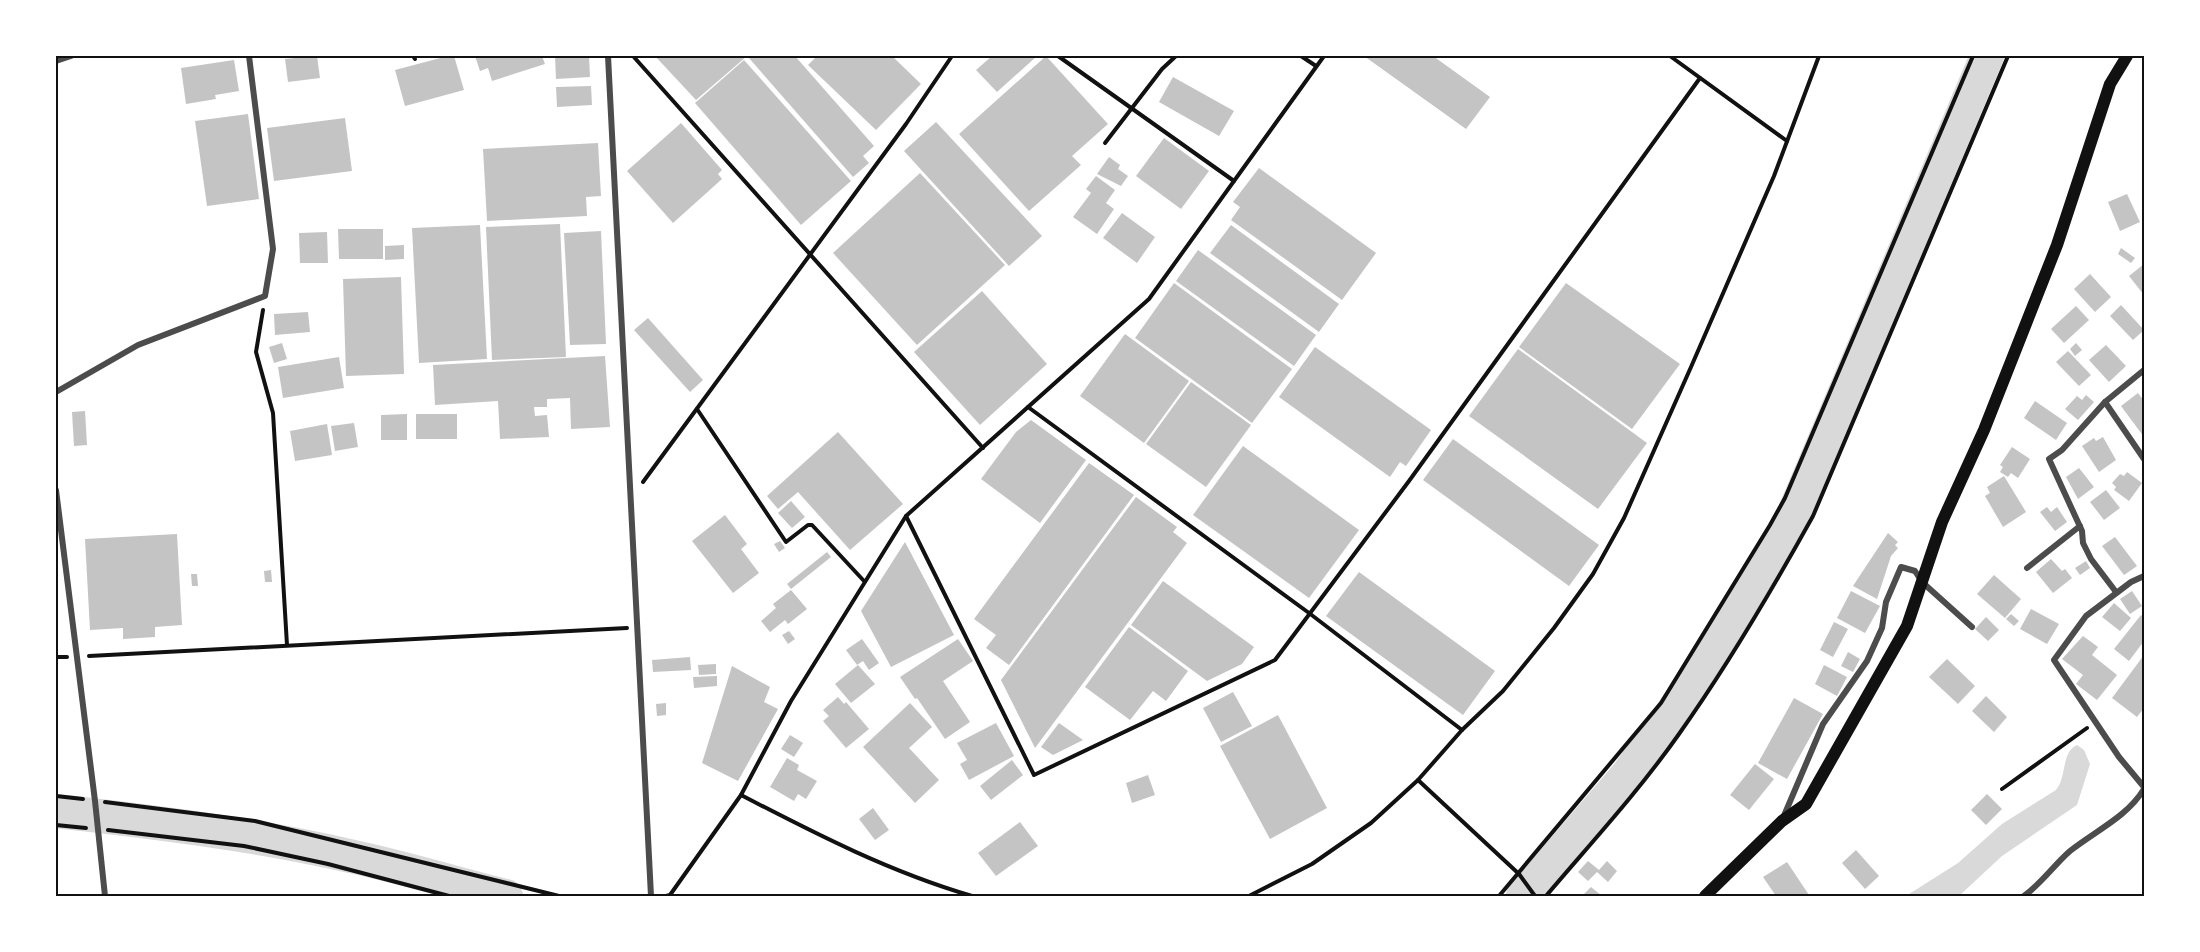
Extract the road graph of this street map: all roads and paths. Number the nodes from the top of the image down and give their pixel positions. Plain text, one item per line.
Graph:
1 (71, 56) edge
2 (249, 56) edge
3 (608, 56) edge
4 (633, 56) edge
5 (952, 56) edge
6 (1058, 56) edge
7 (1176, 56) edge
8 (1301, 56) edge
9 (1324, 56) edge
10 (1670, 56) edge
11 (1820, 56) edge
12 (1973, 56) edge
13 (2008, 56) edge
14 (2127, 56) edge
15 (56, 61) edge
16 (1316, 66) junction
17 (1700, 78) junction
18 (1132, 109) junction
19 (1787, 141) junction
20 (1105, 143) dead end
21 (1234, 181) junction
22 (809, 253) junction
23 (265, 296) junction
24 (2145, 370) edge
25 (56, 392) edge
26 (2105, 402) junction
27 (1028, 407) junction
28 (697, 409) junction
29 (983, 448) junction
30 (2145, 459) edge
31 (56, 490) edge
32 (630, 496) junction
33 (906, 516) junction
34 (2080, 526) junction
35 (2027, 568) dead end
36 (2145, 576) edge
37 (864, 581) junction
38 (1922, 582) junction
39 (2116, 592) junction
40 (1309, 613) junction
41 (1972, 627) dead end
42 (636, 628) junction
43 (287, 645) junction
44 (77, 656) junction
45 (56, 657) edge
46 (2096, 721) junction
47 (1462, 730) junction
48 (1418, 780) junction
49 (2145, 788) edge
50 (2002, 789) dead end
51 (741, 795) junction
52 (56, 796) edge
53 (96, 803) junction
54 (1782, 821) junction
55 (56, 825) edge
56 (98, 827) junction
57 (1519, 874) junction
58 (105, 897) edge
59 (449, 897) edge
60 (559, 897) edge
61 (651, 897) edge
62 (666, 897) edge
63 (972, 897) edge
64 (1249, 897) edge
65 (1499, 897) edge
66 (1535, 897) edge
67 (1545, 897) edge
68 (1705, 897) edge
69 (2024, 897) edge

1 - 15 street
2 - 23 street
3 - 32 street
4 - 22 path
5 - 22 path
6 - 18 path
7 - 18 path
8 - 16 path
9 - 16 path
10 - 17 path
11 - 19 path
12 - 57 path
13 - 67 path
14 - 38 main road
16 - 21 path
17 - 19 path
17 - 40 path
18 - 20 path
18 - 21 path
19 - 47 path
21 - 27 path
22 - 28 path
22 - 29 path
23 - 25 street
23 - 43 path
24 - 26 street
26 - 30 street
26 - 34 street
27 - 29 path
27 - 40 path
28 - 32 path
28 - 37 path
29 - 33 path
31 - 44 street
32 - 42 street
33 - 37 path
33 - 40 path
34 - 35 street
34 - 39 street
36 - 39 street
37 - 51 path
38 - 41 street
38 - 54 main road
38 - 54 street
39 - 46 street
40 - 47 path
42 - 43 path
42 - 61 street
43 - 44 path
44 - 45 path
44 - 53 street
46 - 49 street
46 - 50 path
47 - 48 path
48 - 57 path
48 - 64 path
49 - 69 street
51 - 62 path
51 - 63 path
52 - 53 path
53 - 56 street
53 - 60 path
54 - 68 main road
55 - 56 path
56 - 58 street
56 - 59 path
57 - 65 path
57 - 66 path

